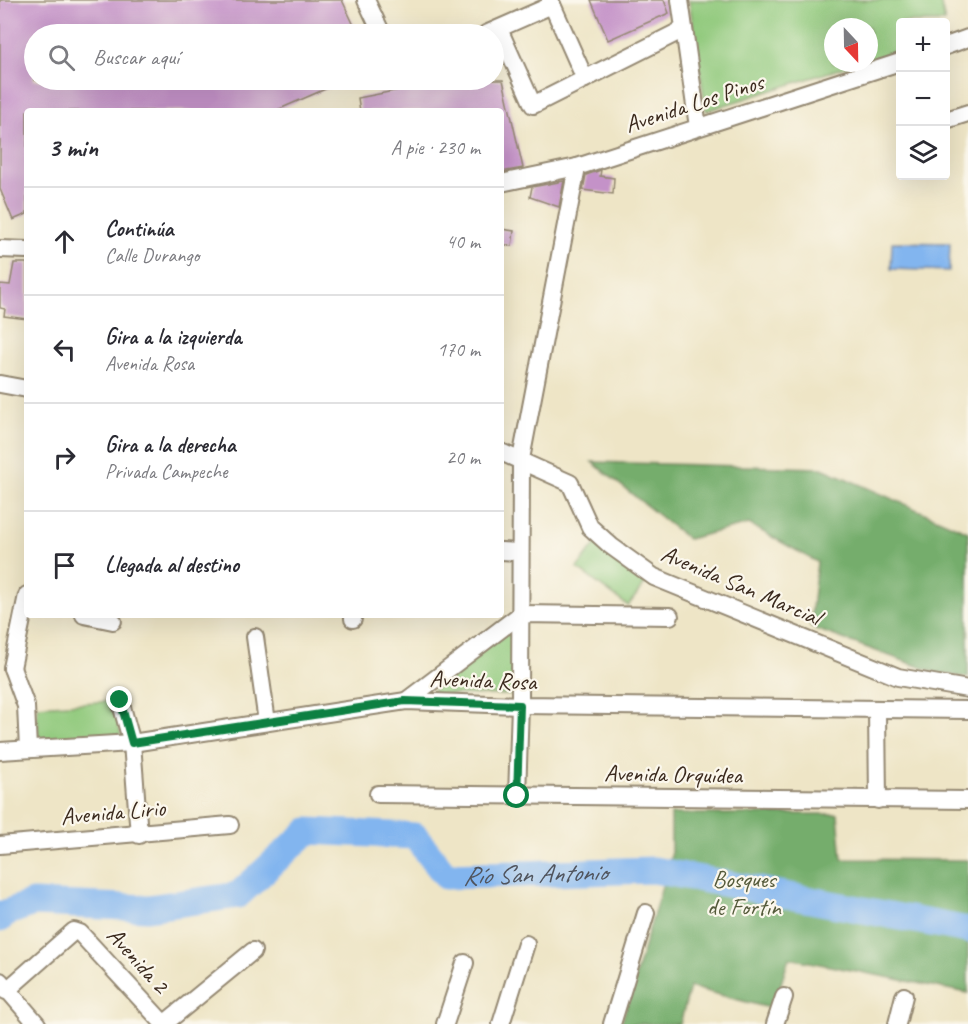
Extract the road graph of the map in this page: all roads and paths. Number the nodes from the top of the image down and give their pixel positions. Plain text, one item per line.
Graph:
1 (366, 0) edge
2 (680, 0) edge
3 (551, 2) edge
4 (377, 24) edge
5 (504, 26) edge
6 (684, 29) junction
7 (968, 39) edge
8 (950, 44) edge
9 (504, 54) edge
10 (896, 63) edge
11 (585, 79) junction
12 (968, 113) edge
13 (950, 118) edge
14 (698, 127) junction
15 (577, 167) junction
16 (504, 182) edge
17 (0, 249) edge
18 (24, 250) edge
19 (0, 384) edge
20 (24, 388) edge
21 (504, 453) edge
22 (521, 459) junction
23 (504, 551) edge
24 (519, 552) junction
25 (24, 609) edge
26 (521, 614) junction
27 (670, 616) dead end
28 (98, 618) edge
29 (113, 621) dead end
30 (255, 637) dead end
31 (6, 665) edge
32 (968, 689) edge
33 (120, 700) dead end
34 (405, 701) junction
35 (520, 705) junction
36 (877, 710) junction
37 (968, 710) edge
38 (267, 722) junction
39 (132, 743) junction
40 (28, 749) junction
41 (0, 751) edge
42 (378, 794) dead end
43 (517, 796) junction
44 (878, 800) junction
45 (968, 800) edge
46 (230, 825) dead end
47 (139, 835) junction
48 (0, 845) edge
49 (646, 913) dead end
50 (526, 944) dead end
51 (253, 951) dead end
52 (465, 963) dead end
53 (3, 986) edge
54 (904, 996) dead end
55 (784, 997) dead end
56 (37, 1024) edge
57 (164, 1024) edge
58 (445, 1024) edge
59 (501, 1024) edge
60 (612, 1024) edge
61 (775, 1024) edge
62 (897, 1024) edge

1 - 4 street
2 - 6 street
3 - 5 street
3 - 11 street
6 - 11 street
6 - 14 street
7 - 8 street
9 - 11 street
10 - 14 street, Avenida Los Pinos
12 - 13 street
14 - 15 street, Avenida Los Pinos
15 - 16 street, Avenida Los Pinos
15 - 22 street
17 - 18 street
19 - 20 street
21 - 22 street, Avenida San Marcial
22 - 24 street
22 - 32 street, Avenida San Marcial
23 - 24 street
24 - 26 street
25 - 31 street
26 - 27 street
26 - 34 street
26 - 35 street
28 - 29 street
30 - 38 street
31 - 40 street
33 - 39 street
34 - 35 street, Avenida Rosa
34 - 38 street, Avenida Rosa
35 - 36 street, Avenida Rosa
35 - 43 street
36 - 37 street, Avenida Rosa
36 - 44 street
38 - 39 street, Avenida Rosa
39 - 40 street, Avenida Rosa
39 - 47 street
40 - 41 street, Avenida Rosa
42 - 43 street, Avenida Orquídea
43 - 44 street, Avenida Orquídea
44 - 45 street, Avenida Orquídea
46 - 47 street, Avenida Lirio
47 - 48 street, Avenida Lirio
49 - 60 street
50 - 59 street
51 - 57 street
52 - 58 street
53 - 56 street
53 - 57 street, Avenida 2
54 - 62 street
55 - 61 street

